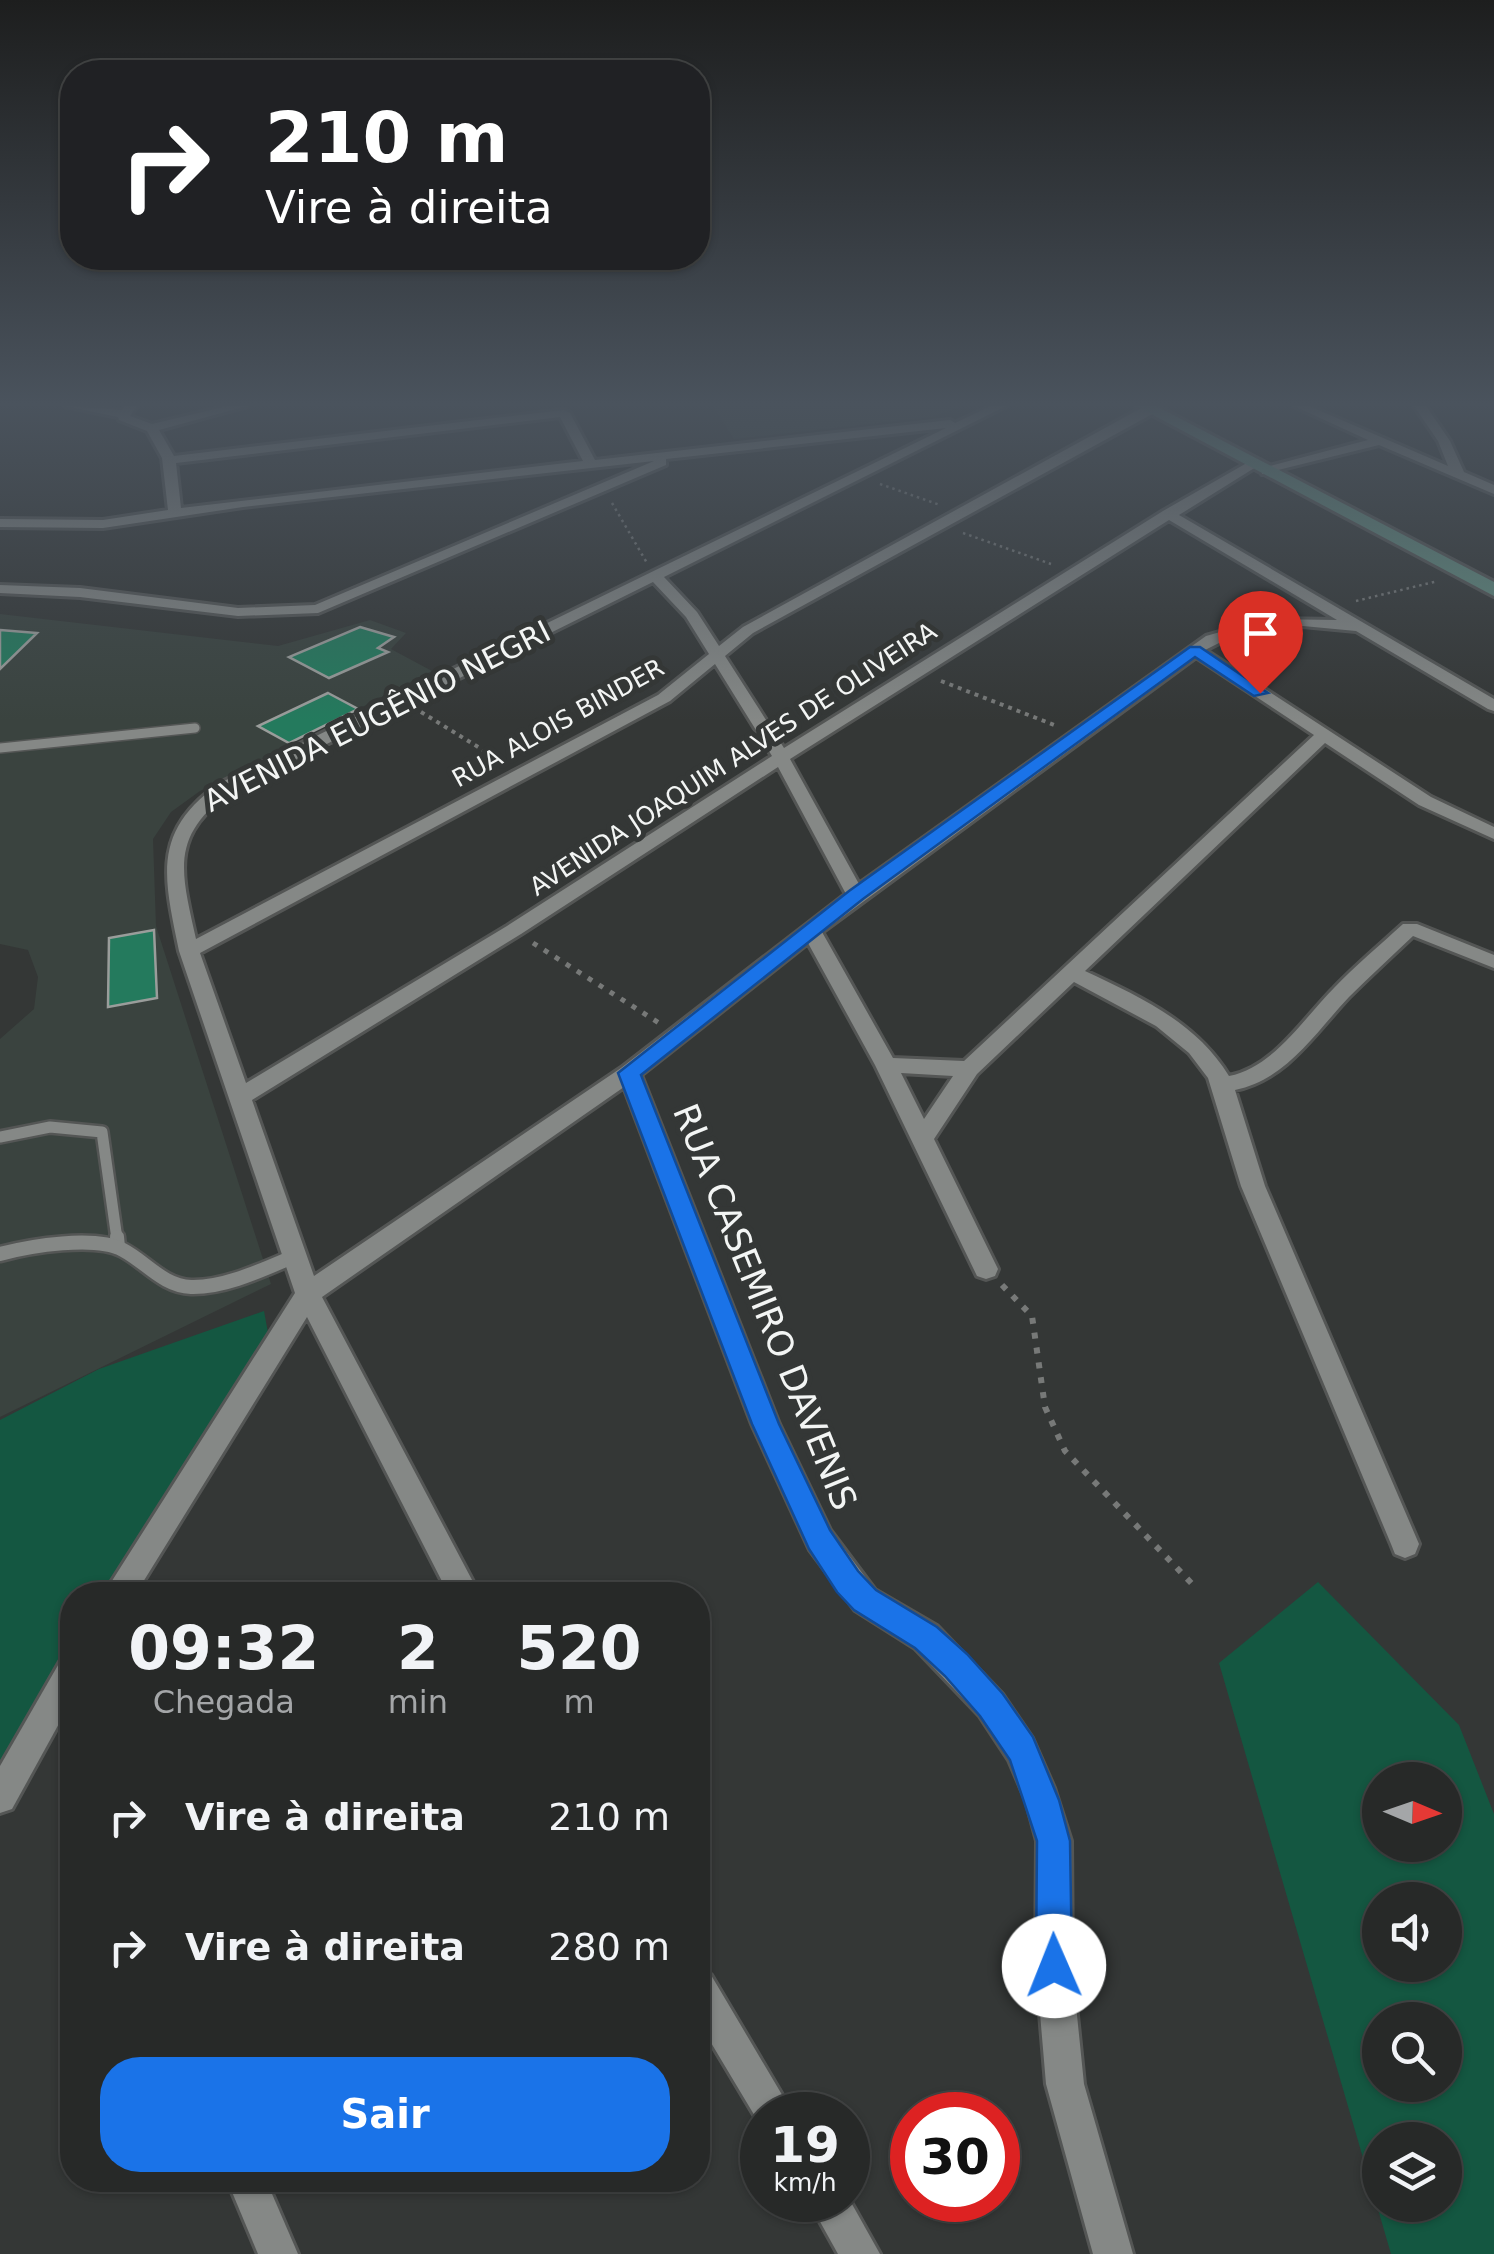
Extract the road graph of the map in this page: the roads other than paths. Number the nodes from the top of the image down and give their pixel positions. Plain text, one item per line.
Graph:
1 (175, 511) edge
2 (195, 511) edge
3 (549, 511) edge
4 (787, 511) edge
5 (966, 511) edge
6 (1173, 511) edge
7 (1343, 511) edge
8 (1168, 514) junction
9 (175, 515) junction
10 (0, 523) edge
11 (655, 576) junction
12 (0, 589) edge
13 (1494, 590) edge
14 (1360, 627) junction
15 (1195, 650) junction
16 (716, 655) junction
17 (1494, 706) edge
18 (195, 728) dead end
19 (1324, 735) junction
20 (0, 748) edge
21 (781, 756) junction
22 (1494, 834) edge
23 (856, 895) junction
24 (812, 932) junction
25 (189, 951) junction
26 (1494, 962) edge
27 (1071, 972) junction
28 (886, 1065) junction
29 (969, 1069) junction
30 (629, 1073) junction
31 (1224, 1085) junction
32 (242, 1096) junction
33 (0, 1138) edge
34 (922, 1139) junction
35 (118, 1247) junction
36 (0, 1254) edge
37 (295, 1256) junction
38 (986, 1269) road end
39 (308, 1294) junction
40 (1405, 1544) dead end
41 (126, 1582) edge
42 (458, 1582) edge
43 (60, 1692) edge
44 (0, 1797) edge
45 (710, 2008) edge
46 (761, 2092) edge
47 (251, 2192) edge
48 (840, 2222) edge
49 (278, 2254) edge
50 (860, 2254) edge
51 (1113, 2254) edge

1 - 9 street
2 - 9 street
3 - 12 street
4 - 11 street, AVENIDA EUGÊNIO NEGRI
5 - 16 street, RUA ALOIS BINDER
6 - 8 street, AVENIDA JOAQUIM ALVES DE OLIVEIRA
7 - 13 street
8 - 14 street
8 - 21 street, AVENIDA JOAQUIM ALVES DE OLIVEIRA
9 - 10 street
11 - 16 street
11 - 25 street, AVENIDA EUGÊNIO NEGRI
14 - 15 street
14 - 17 street
15 - 19 street
15 - 23 street
16 - 21 street
16 - 25 street, RUA ALOIS BINDER
18 - 20 lane
19 - 22 street
19 - 27 street
21 - 23 street
21 - 32 street, AVENIDA JOAQUIM ALVES DE OLIVEIRA
23 - 24 street
24 - 28 street
24 - 30 street
25 - 32 street, AVENIDA EUGÊNIO NEGRI
26 - 31 street
27 - 29 street
27 - 31 street
28 - 29 street
28 - 34 street
29 - 34 street
30 - 39 street
30 - 51 street, RUA CASEMIRO DAVENIS
31 - 40 street
32 - 37 street, AVENIDA EUGÊNIO NEGRI
33 - 35 lane
34 - 38 street
35 - 36 lane
35 - 37 lane
37 - 39 street, AVENIDA EUGÊNIO NEGRI
39 - 41 street
39 - 42 street, AVENIDA EUGÊNIO NEGRI
43 - 44 street
45 - 46 street
47 - 49 street
48 - 50 street

